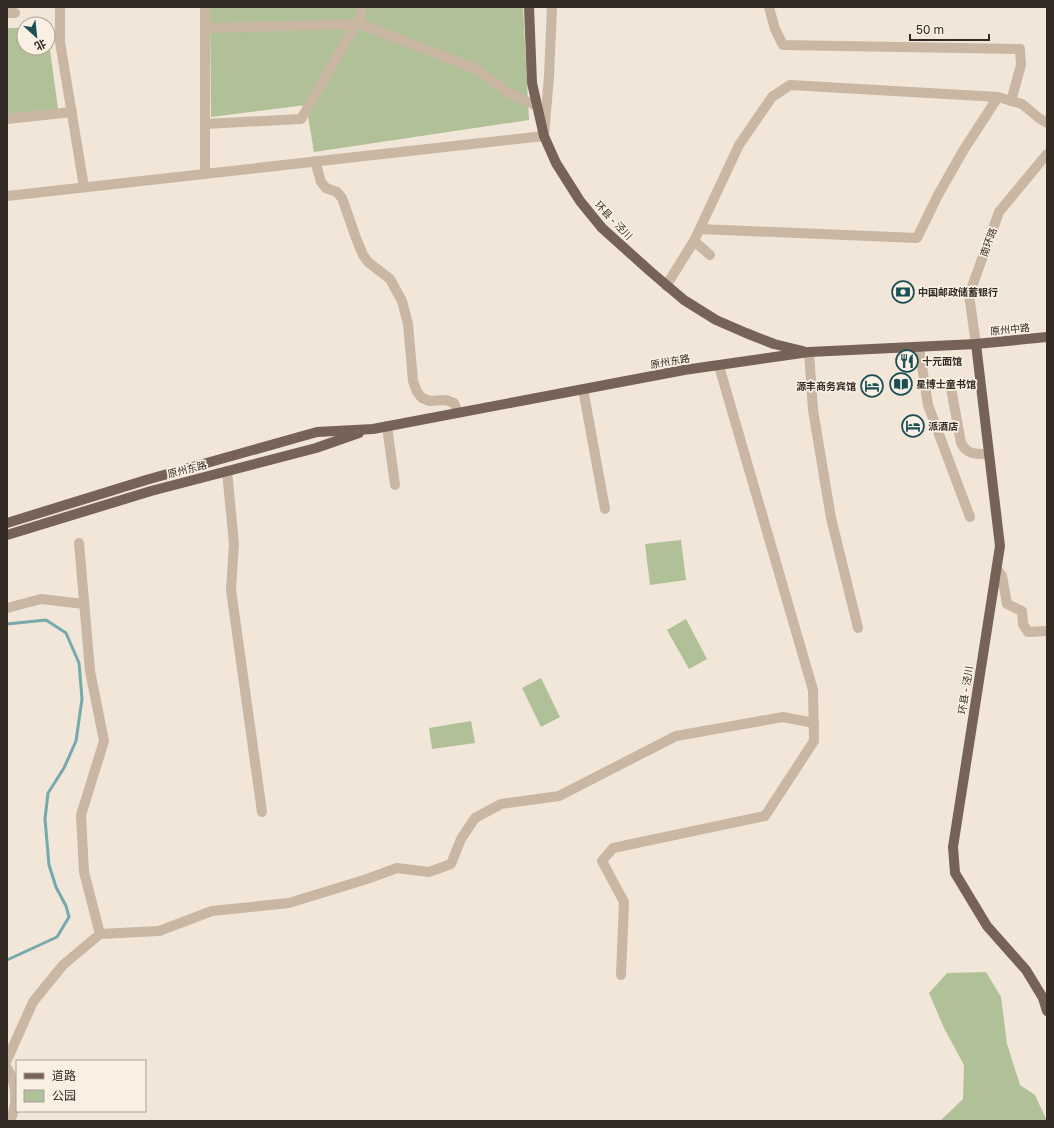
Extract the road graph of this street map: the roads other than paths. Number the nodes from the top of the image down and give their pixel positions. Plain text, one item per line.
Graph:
1 (60, 7) edge
2 (205, 7) edge
3 (362, 7) edge
4 (529, 7) edge
5 (552, 7) edge
6 (769, 7) edge
7 (358, 24) junction
8 (205, 28) junction
9 (998, 97) junction
10 (1011, 100) junction
11 (537, 106) junction
12 (72, 112) junction
13 (7, 119) edge
14 (1047, 122) edge
15 (205, 124) junction
16 (544, 136) junction
17 (1047, 154) edge
18 (315, 161) junction
19 (205, 174) junction
20 (84, 187) junction
21 (7, 196) edge
22 (700, 229) junction
23 (694, 241) junction
24 (710, 256) dead end
25 (666, 286) junction
26 (1047, 337) edge
27 (976, 344) junction
28 (919, 347) junction
29 (809, 352) junction
30 (719, 366) junction
31 (951, 388) dead end
32 (583, 389) junction
33 (458, 412) junction
34 (387, 426) junction
35 (372, 429) junction
36 (989, 454) junction
37 (227, 471) junction
38 (395, 485) dead end
39 (605, 510) dead end
40 (970, 517) dead end
41 (7, 523) edge
42 (7, 535) edge
43 (79, 543) dead end
44 (996, 569) junction
45 (84, 604) junction
46 (7, 608) edge
47 (858, 628) dead end
48 (1047, 631) edge
49 (814, 723) junction
50 (262, 812) dead end
51 (100, 934) junction
52 (621, 975) dead end
53 (1047, 1011) edge
54 (7, 1060) edge
55 (7, 1068) edge
56 (10, 1121) edge

1 - 12 street
2 - 8 street
3 - 7 street
4 - 11 main road, 环县 - 泾川
5 - 16 street
6 - 10 street
7 - 8 street
7 - 11 street
7 - 15 street
8 - 15 street
9 - 10 street
9 - 22 street
9 - 22 street
10 - 14 street
11 - 16 main road, 环县 - 泾川
12 - 13 street
12 - 20 street
15 - 19 street
16 - 18 street
16 - 25 main road, 环县 - 泾川
17 - 27 street, 南环路
18 - 19 street
18 - 33 street
19 - 20 street
20 - 21 street
22 - 23 street
23 - 24 street
23 - 25 street
25 - 29 main road, 环县 - 泾川
26 - 27 main road, 原州中路
27 - 28 main road, 原州东路
27 - 36 main road, 环县 - 泾川
28 - 29 main road, 原州东路
28 - 40 street
29 - 30 main road, 原州东路
29 - 47 street
30 - 32 main road, 原州东路
30 - 49 street
31 - 36 street
32 - 33 main road, 原州东路
32 - 39 street
33 - 34 main road, 原州东路
34 - 35 main road, 原州东路
34 - 38 street
35 - 37 main road, 原州东路
35 - 41 main road, 原州东路
36 - 44 main road, 环县 - 泾川
37 - 42 main road, 原州东路
37 - 50 street
43 - 45 street
44 - 48 street
44 - 53 main road, 环县 - 泾川
45 - 46 street
45 - 51 street
49 - 51 street
49 - 52 street
51 - 54 street
55 - 56 street

